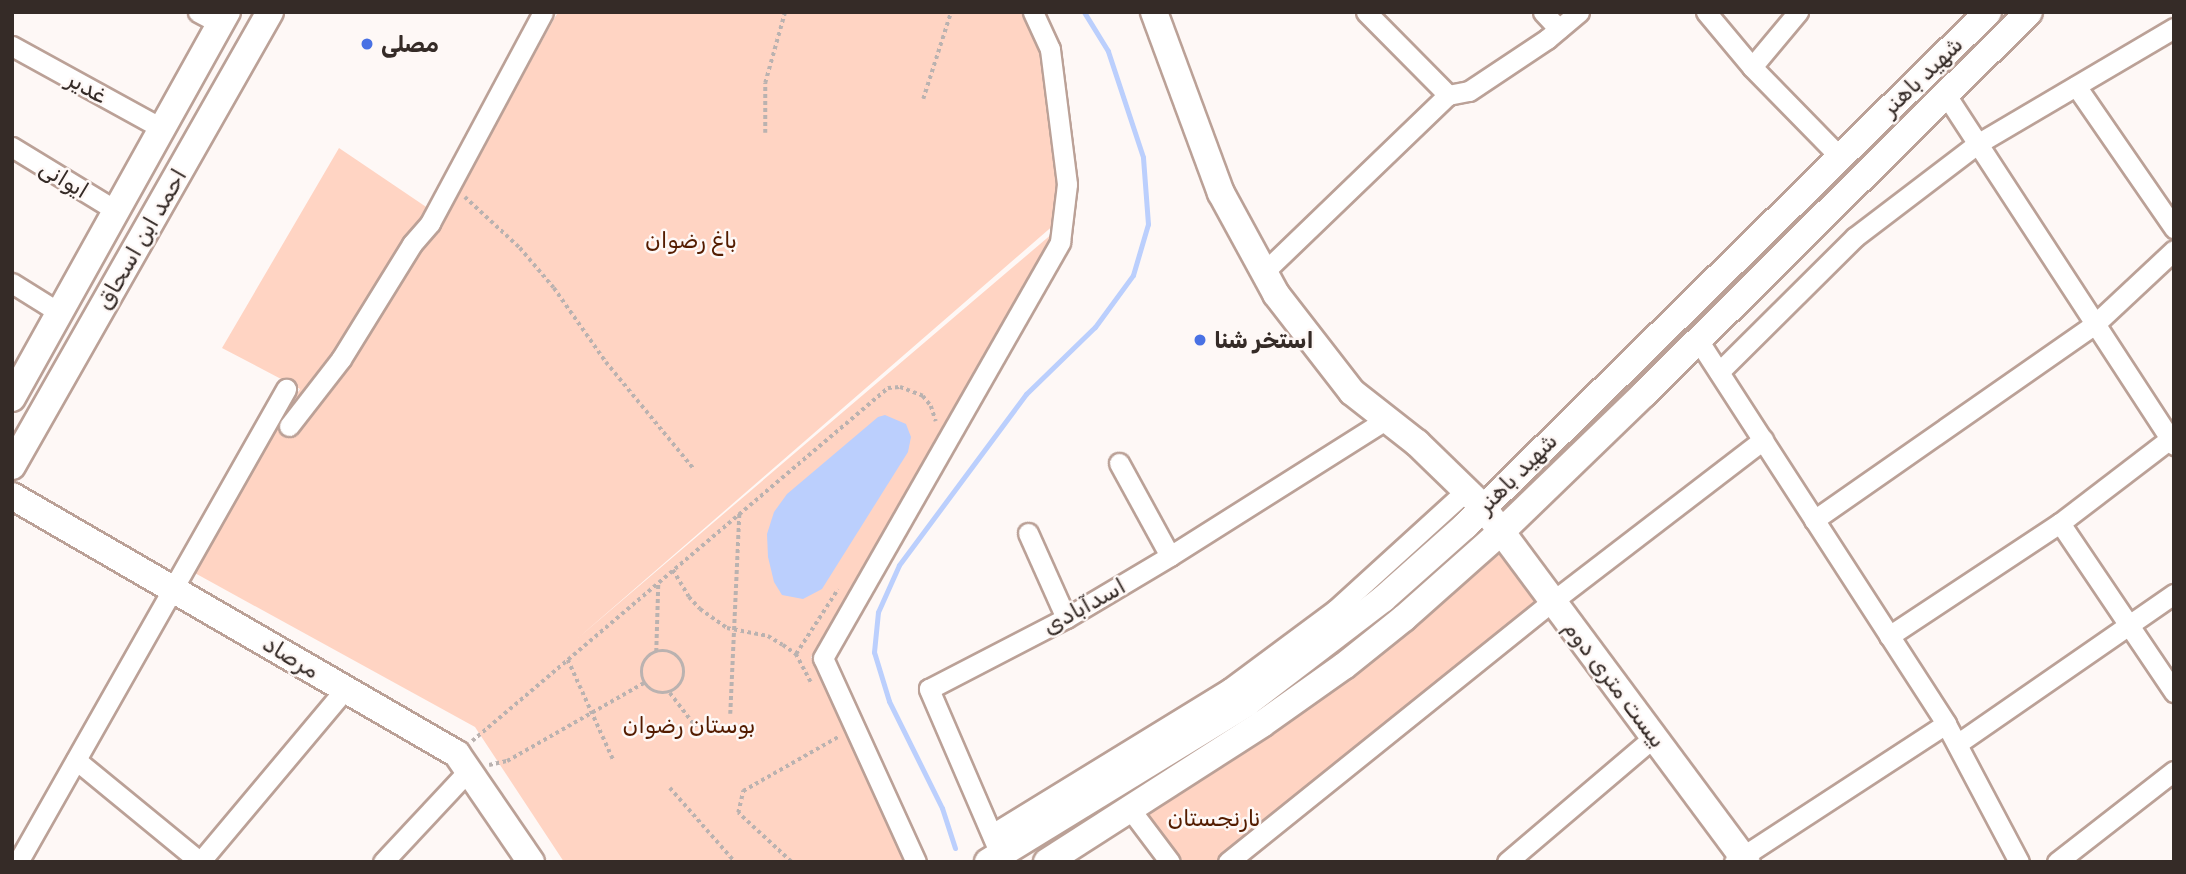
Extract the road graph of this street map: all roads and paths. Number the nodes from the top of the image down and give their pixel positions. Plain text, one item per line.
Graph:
1 (270, 12) edge
2 (542, 12) edge
3 (785, 12) edge
4 (951, 12) edge
5 (1033, 12) edge
6 (1154, 12) edge
7 (1366, 12) edge
8 (1543, 12) edge
9 (1579, 12) edge
10 (1706, 12) edge
11 (1798, 12) edge
12 (1988, 12) edge
13 (2029, 12) edge
14 (215, 16) edge
15 (1559, 29) junction
16 (2174, 29) edge
17 (12, 46) edge
18 (1752, 67) junction
19 (2076, 86) junction
20 (1448, 95) junction
21 (1945, 95) junction
22 (923, 99) dead end
23 (163, 129) junction
24 (765, 133) dead end
25 (1977, 144) junction
26 (12, 148) edge
27 (1840, 157) junction
28 (451, 183) junction
29 (117, 211) junction
30 (2174, 228) edge
31 (2174, 250) edge
32 (1264, 272) junction
33 (12, 284) edge
34 (60, 313) junction
35 (2095, 324) junction
36 (1698, 340) junction
37 (1719, 372) junction
38 (286, 389) dead end
39 (12, 398) edge
40 (2166, 415) edge
41 (1387, 419) junction
42 (289, 426) dead end
43 (936, 430) dead end
44 (1763, 440) junction
45 (2172, 442) edge
46 (1119, 463) dead end
47 (12, 466) edge
48 (693, 468) dead end
49 (12, 496) edge
50 (1474, 499) junction
51 (739, 514) junction
52 (1814, 520) junction
53 (2060, 523) junction
54 (1501, 532) junction
55 (1028, 533) dead end
56 (1170, 556) junction
57 (673, 570) junction
58 (657, 583) junction
59 (173, 587) junction
60 (840, 587) dead end
61 (2174, 594) edge
62 (1553, 601) junction
63 (1066, 618) junction
64 (2130, 626) junction
65 (734, 629) junction
66 (1889, 636) junction
67 (656, 652) junction
68 (796, 654) junction
69 (568, 660) junction
70 (644, 683) junction
71 (812, 684) dead end
72 (345, 689) junction
73 (2174, 692) edge
74 (670, 693) junction
75 (592, 712) junction
76 (730, 714) dead end
77 (1946, 724) junction
78 (696, 727) dead end
79 (834, 730) dead end
80 (1654, 737) junction
81 (1957, 744) junction
82 (613, 759) dead end
83 (76, 760) junction
84 (463, 762) junction
85 (2174, 771) edge
86 (670, 788) dead end
87 (1130, 809) junction
88 (994, 850) edge
89 (1741, 860) edge
90 (18, 862) edge
91 (383, 862) edge
92 (531, 862) edge
93 (735, 862) edge
94 (791, 862) edge
95 (916, 862) edge
96 (1047, 862) edge
97 (1170, 862) edge
98 (1228, 862) edge
99 (1507, 862) edge
100 (2019, 862) edge
101 (2057, 862) edge

1 - 47 main road, احمد ابن اسحاق
2 - 28 street
3 - 24 path
4 - 22 path
5 - 95 street
6 - 32 main road, بیست متری دوم
7 - 20 street
8 - 15 street
9 - 15 street
10 - 18 street
11 - 18 street
12 - 27 main road, شهید باهنر
13 - 21 main road, شهید باهنر
14 - 23 main road, احمد ابن اسحاق
15 - 20 street
16 - 19 street
17 - 23 street, غدیر
18 - 27 street
19 - 25 street
19 - 30 street
20 - 32 street
21 - 25 street
21 - 36 main road, شهید باهنر
23 - 29 main road, احمد ابن اسحاق
25 - 35 street
25 - 37 street
26 - 29 street, ایوانی
27 - 50 main road, شهید باهنر
28 - 42 street
28 - 48 path
29 - 34 main road, احمد ابن اسحاق
31 - 35 street
32 - 41 main road, بیست متری دوم
33 - 34 street
34 - 39 main road, احمد ابن اسحاق
35 - 40 street
35 - 52 street
36 - 37 street
36 - 54 main road, شهید باهنر
37 - 44 street
38 - 59 street
40 - 45 street
41 - 50 main road, بیست متری دوم
41 - 56 street, اسدآبادی
43 - 51 path
44 - 52 street
44 - 62 street
45 - 53 street
46 - 56 street
49 - 59 main road, مرصاد
50 - 54 main road, بیست متری دوم
50 - 88 main road, شهید باهنر
51 - 57 path
51 - 65 path
52 - 66 street
53 - 64 street
53 - 66 street
54 - 62 main road, بیست متری دوم
54 - 87 main road, شهید باهنر
55 - 63 street
56 - 63 street, اسدآبادی
57 - 58 path
57 - 65 path
58 - 67 path
58 - 69 path
59 - 72 main road, مرصاد
59 - 83 street
60 - 68 path
61 - 64 street
62 - 80 main road, بیست متری دوم
62 - 98 street
63 - 88 street, اسدآبادی
64 - 73 street
64 - 81 street
65 - 68 path
65 - 76 path
66 - 77 street
67 - 70 path
67 - 74 path
68 - 71 path
69 - 75 path
69 - 84 path
70 - 74 path
70 - 75 path
72 - 83 street
72 - 84 main road, مرصاد
74 - 78 path
75 - 82 path
75 - 84 path
77 - 81 street
77 - 89 street
79 - 94 path
80 - 89 main road, بیست متری دوم
80 - 99 street
81 - 100 street
83 - 90 street
84 - 91 street
84 - 92 main road, مرصاد
85 - 101 street
86 - 93 path
87 - 96 main road, شهید باهنر
87 - 97 street

